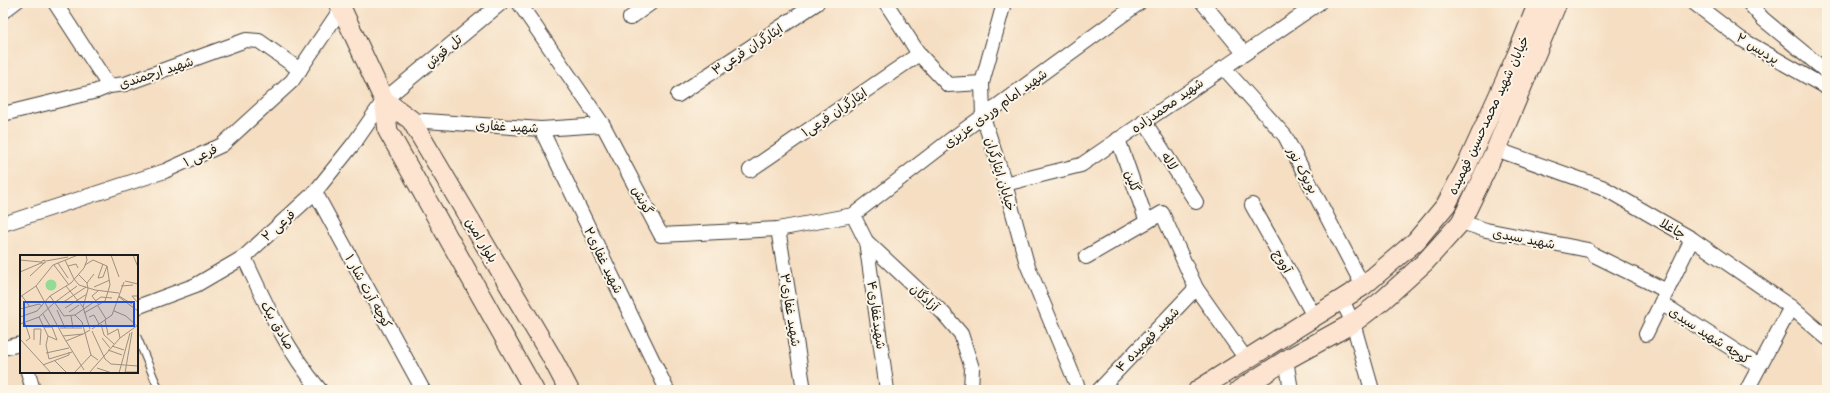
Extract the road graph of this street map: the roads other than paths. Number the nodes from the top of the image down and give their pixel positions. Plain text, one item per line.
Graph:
1 (20, 3) edge
2 (55, 3) edge
3 (501, 3) edge
4 (519, 3) edge
5 (651, 3) edge
6 (817, 3) edge
7 (886, 3) edge
8 (1004, 3) edge
9 (1139, 3) edge
10 (1203, 3) edge
11 (1319, 3) edge
12 (1538, 3) edge
13 (1558, 3) edge
14 (1694, 3) edge
15 (1749, 3) edge
16 (342, 4) edge
17 (3, 16) edge
18 (630, 18) dead end
19 (1244, 53) junction
20 (918, 54) junction
21 (1223, 67) junction
22 (300, 70) junction
23 (1827, 72) edge
24 (982, 83) junction
25 (109, 86) junction
26 (1827, 88) edge
27 (678, 95) dead end
28 (384, 100) junction
29 (3, 114) edge
30 (983, 117) junction
31 (411, 120) junction
32 (1144, 121) junction
33 (603, 125) junction
34 (541, 129) junction
35 (1118, 139) junction
36 (1501, 151) dead end
37 (750, 170) dead end
38 (1005, 184) junction
39 (315, 192) junction
40 (1196, 202) dead end
41 (1252, 206) dead end
42 (853, 215) junction
43 (1147, 222) junction
44 (1461, 222) junction
45 (3, 224) edge
46 (778, 229) junction
47 (1692, 239) junction
48 (866, 241) junction
49 (1086, 256) dead end
50 (244, 257) junction
51 (1363, 286) junction
52 (1196, 288) junction
53 (1664, 297) junction
54 (1342, 300) junction
55 (1791, 307) junction
56 (138, 308) edge
57 (1314, 316) junction
58 (1353, 323) junction
59 (1646, 334) dead end
60 (1827, 338) edge
61 (138, 339) edge
62 (20, 347) edge
63 (3, 348) edge
64 (1246, 359) junction
65 (1286, 360) junction
66 (1759, 366) junction
67 (28, 373) edge
68 (1748, 388) dead end
69 (33, 390) edge
70 (159, 390) edge
71 (320, 390) edge
72 (423, 390) edge
73 (534, 390) edge
74 (570, 390) edge
75 (667, 390) edge
76 (804, 390) edge
77 (887, 390) edge
78 (971, 390) edge
79 (1079, 390) edge
80 (1099, 390) edge
81 (1198, 390) edge
82 (1239, 390) edge
83 (1291, 390) edge
84 (1372, 390) edge

1 - 17 lane
2 - 25 street
3 - 28 street, تل قوش
4 - 33 street, گونش
5 - 18 street
6 - 27 street, ایثارگران فرعی۳
7 - 20 street
8 - 24 street, خیابان ایثارگران
9 - 30 street, شهید امام وردی عزیزی
10 - 19 street
11 - 19 street, شهید محمدزاده
12 - 51 main road, خیابان شهید محمدحسین فهمیده
13 - 44 main road, خیابان شهید محمدحسین فهمیده
14 - 26 street, پردیس ۲
15 - 23 street
16 - 22 street, فرعی ۱
16 - 28 main road, بلوار امین
19 - 21 street, شهید محمدزاده
20 - 24 street
20 - 37 street, ایثارگران فرعی۱
21 - 32 street, شهید محمدزاده
21 - 51 street, بویوک نور
22 - 25 street, شهید ارجمندی
22 - 45 street, فرعی ۱
24 - 30 street, خیابان ایثارگران
25 - 29 street, شهید ارجمندی
28 - 31 main road, بلوار امین
28 - 39 street, فرعی ۲
28 - 73 main road, بلوار امین
30 - 38 street, خیابان ایثارگران
30 - 42 street, شهید امام وردی عزیزی
31 - 34 street, شهید غفاری
31 - 74 main road, بلوار امین
32 - 35 street, شهید محمدزاده
32 - 40 street, لاله
33 - 34 street, شهید غفاری
33 - 46 street, گونش
34 - 75 street, شهید غفاری۲
35 - 38 street, شهید محمدزاده
35 - 43 street, گلین
36 - 47 street, چاغلا
38 - 79 street, خیابان ایثارگران
39 - 50 street, فرعی ۲
39 - 72 street, کوچه آرت شار ۱
41 - 57 street, آووج
42 - 46 street, گونش
42 - 48 street, آزادگان
43 - 49 street
43 - 52 street
44 - 53 street, شهید سیدی
44 - 58 main road, خیابان شهید محمدحسین فهمیده
46 - 76 street, شهید غفاری۳
47 - 53 street
47 - 55 street, چاغلا
48 - 77 street, شهیدغفاری۴
48 - 78 street, آزادگان
50 - 56 street, فرعی ۲
50 - 71 street, صادق بیک
51 - 54 main road, خیابان شهید محمدحسین فهمیده
52 - 64 street
52 - 80 street, شهید فهمیده ۴
53 - 59 street
53 - 66 street, کوچه شهید سیدی
54 - 57 main road, خیابان شهید محمدحسین فهمیده
54 - 58 street
55 - 60 street, چاغلا
55 - 66 street
57 - 64 main road, خیابان شهید محمدحسین فهمیده
58 - 65 main road, خیابان شهید محمدحسین فهمیده
58 - 84 street
61 - 70 lane
62 - 63 street
64 - 81 main road, خیابان شهید محمدحسین فهمیده
65 - 82 main road, خیابان شهید محمدحسین فهمیده
65 - 83 street
66 - 68 street
67 - 69 street

